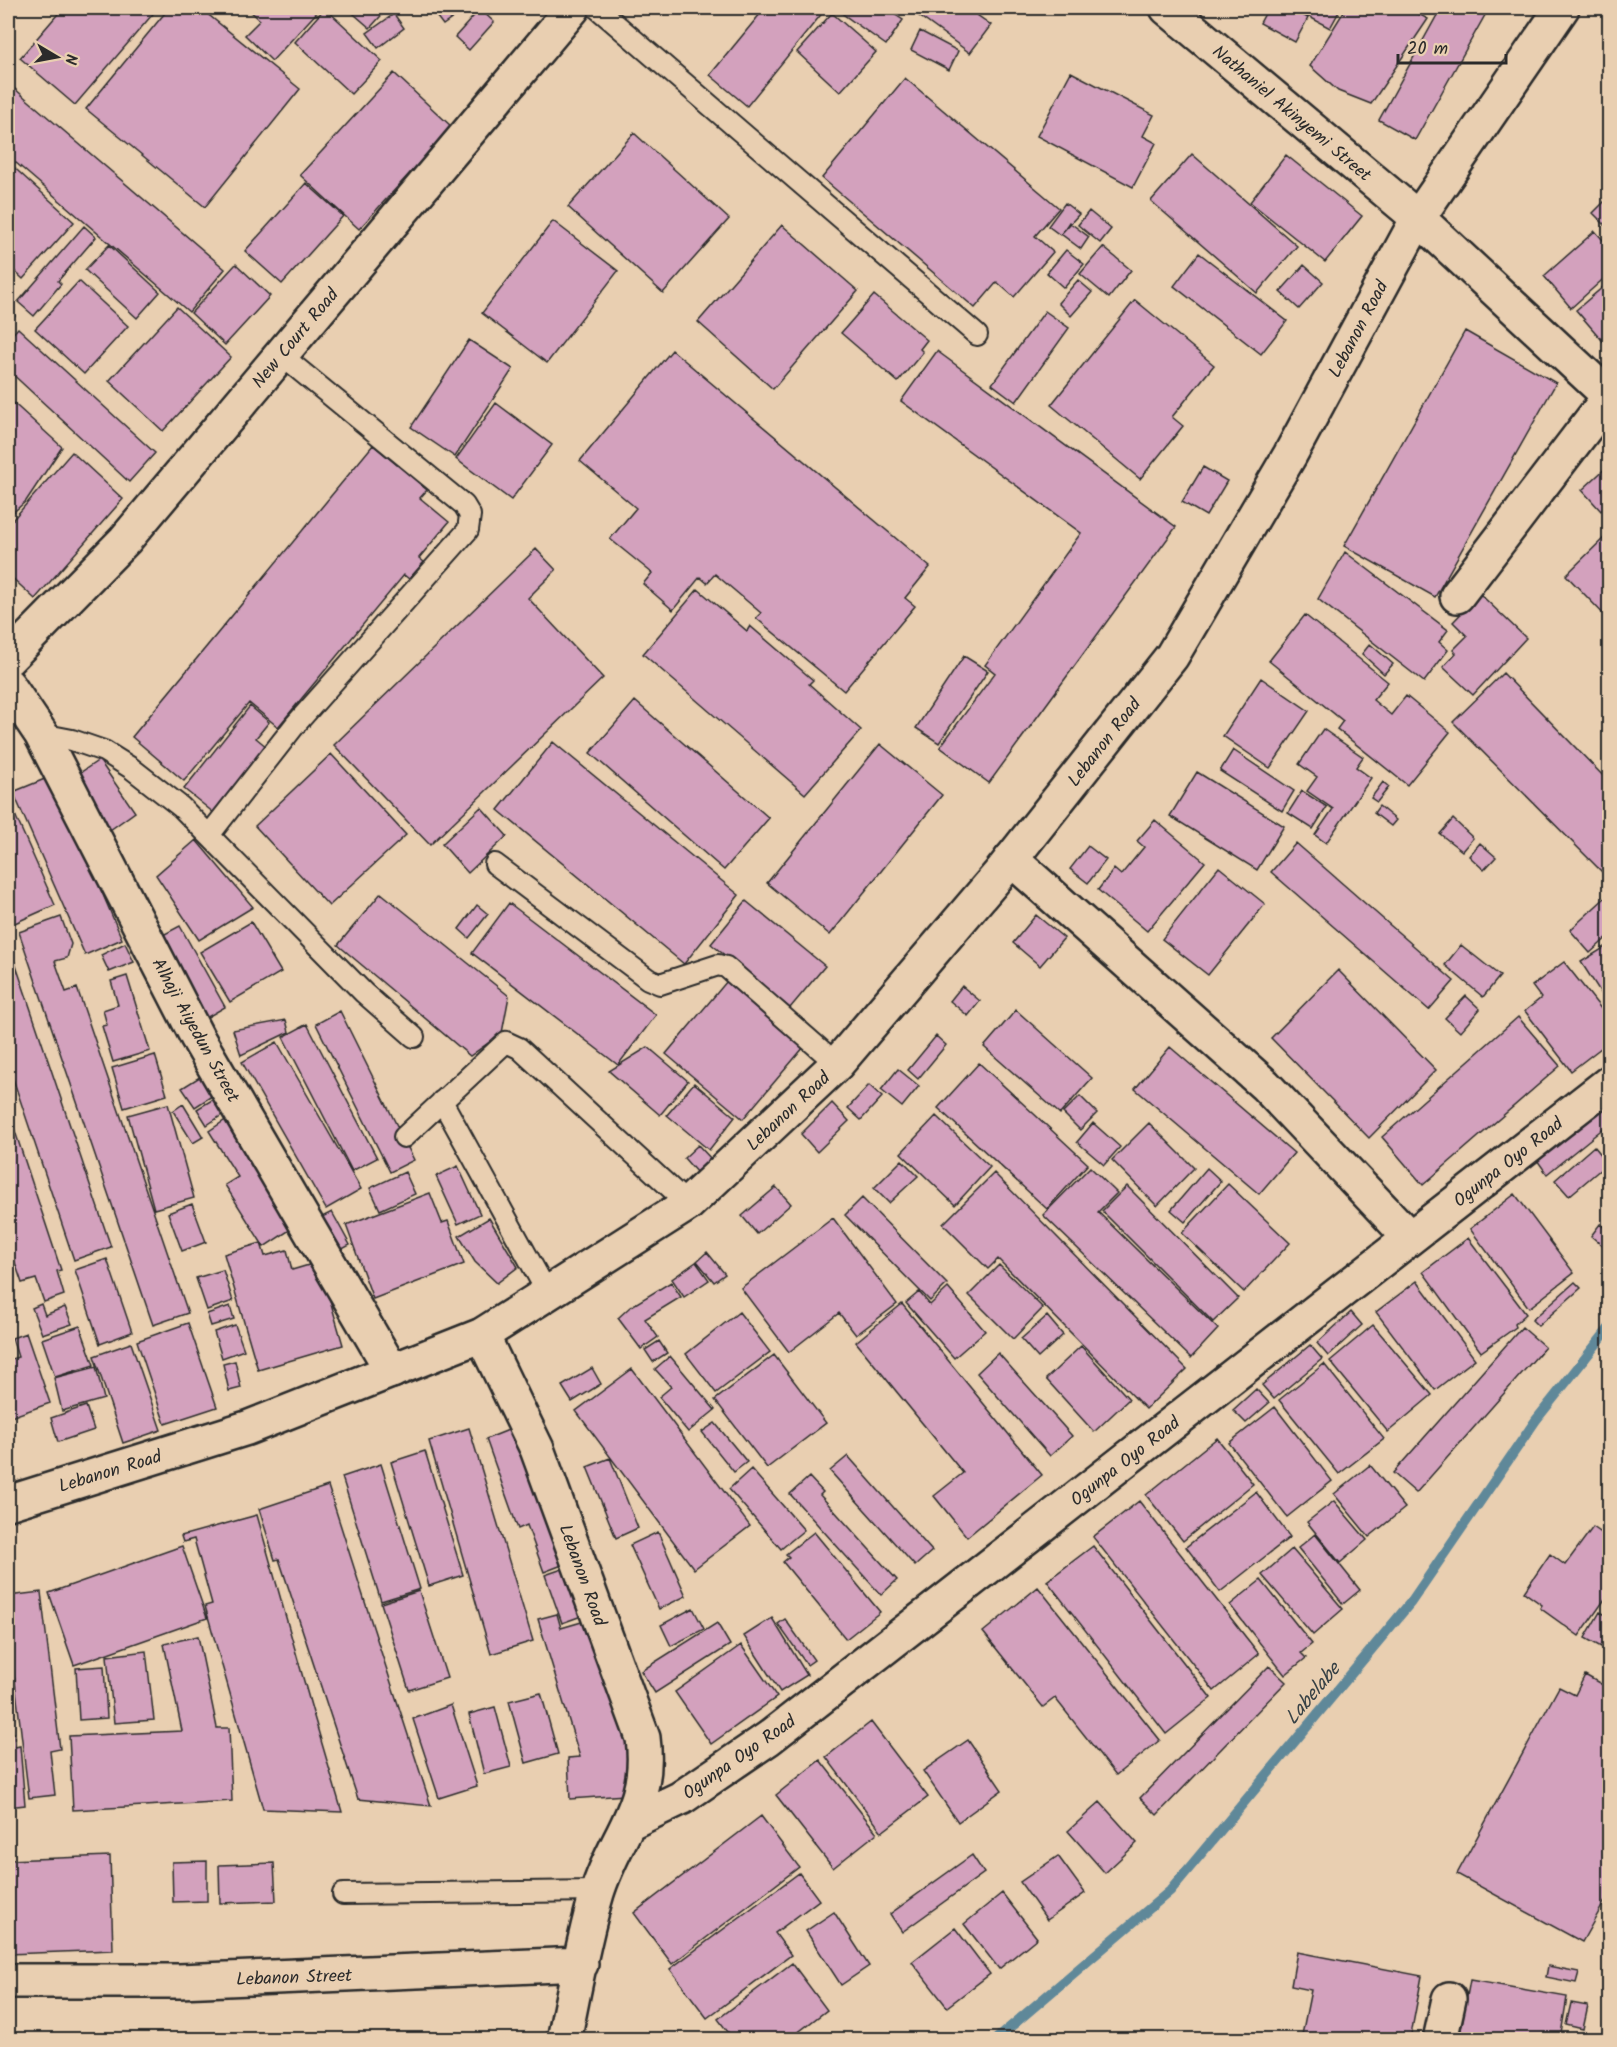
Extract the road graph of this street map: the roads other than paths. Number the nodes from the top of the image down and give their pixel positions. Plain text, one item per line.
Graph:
1 (573, 8) edge
2 (597, 8) edge
3 (1167, 8) edge
4 (1562, 8) edge
5 (1418, 218) junction
6 (977, 335) dead end
7 (281, 355) junction
8 (1609, 397) edge
9 (1457, 596) dead end
10 (8, 659) edge
11 (8, 684) edge
12 (41, 734) junction
13 (210, 834) junction
14 (1011, 859) junction
15 (495, 864) dead end
16 (414, 1037) dead end
17 (837, 1064) junction
18 (1610, 1082) edge
19 (442, 1101) junction
20 (404, 1137) dead end
21 (688, 1204) junction
22 (1410, 1238) junction
23 (548, 1294) junction
24 (482, 1335) junction
25 (392, 1371) junction
26 (8, 1503) edge
27 (629, 1823) junction
28 (598, 1891) junction
29 (343, 1894) dead end
30 (578, 1977) junction
31 (8, 1981) edge
32 (1449, 2000) dead end
33 (564, 2040) edge
34 (1440, 2040) edge

1 - 7 street, New Court Road
2 - 6 lane
3 - 5 street, Nathaniel Akinyemi Street
4 - 5 street, Lebanon Road
5 - 8 street, Nathaniel Akinyemi Street
5 - 14 street, Lebanon Road
7 - 10 street, New Court Road
7 - 13 lane
8 - 9 street
11 - 12 street, Alhaji Aiyedun Street
12 - 13 lane
12 - 25 street, Alhaji Aiyedun Street
13 - 16 lane
14 - 17 street, Lebanon Road
14 - 22 street
15 - 17 lane
17 - 21 street, Lebanon Road
18 - 22 street, Ogunpa Oyo Road
19 - 20 lane
19 - 21 lane
19 - 23 lane
21 - 23 street, Lebanon Road
22 - 27 street, Ogunpa Oyo Road
23 - 24 street, Lebanon Road
24 - 25 street, Lebanon Road
24 - 27 street, Lebanon Road
25 - 26 street, Lebanon Road
27 - 28 street
28 - 29 lane
28 - 30 street
30 - 31 street, Lebanon Street
30 - 33 street
32 - 34 street

